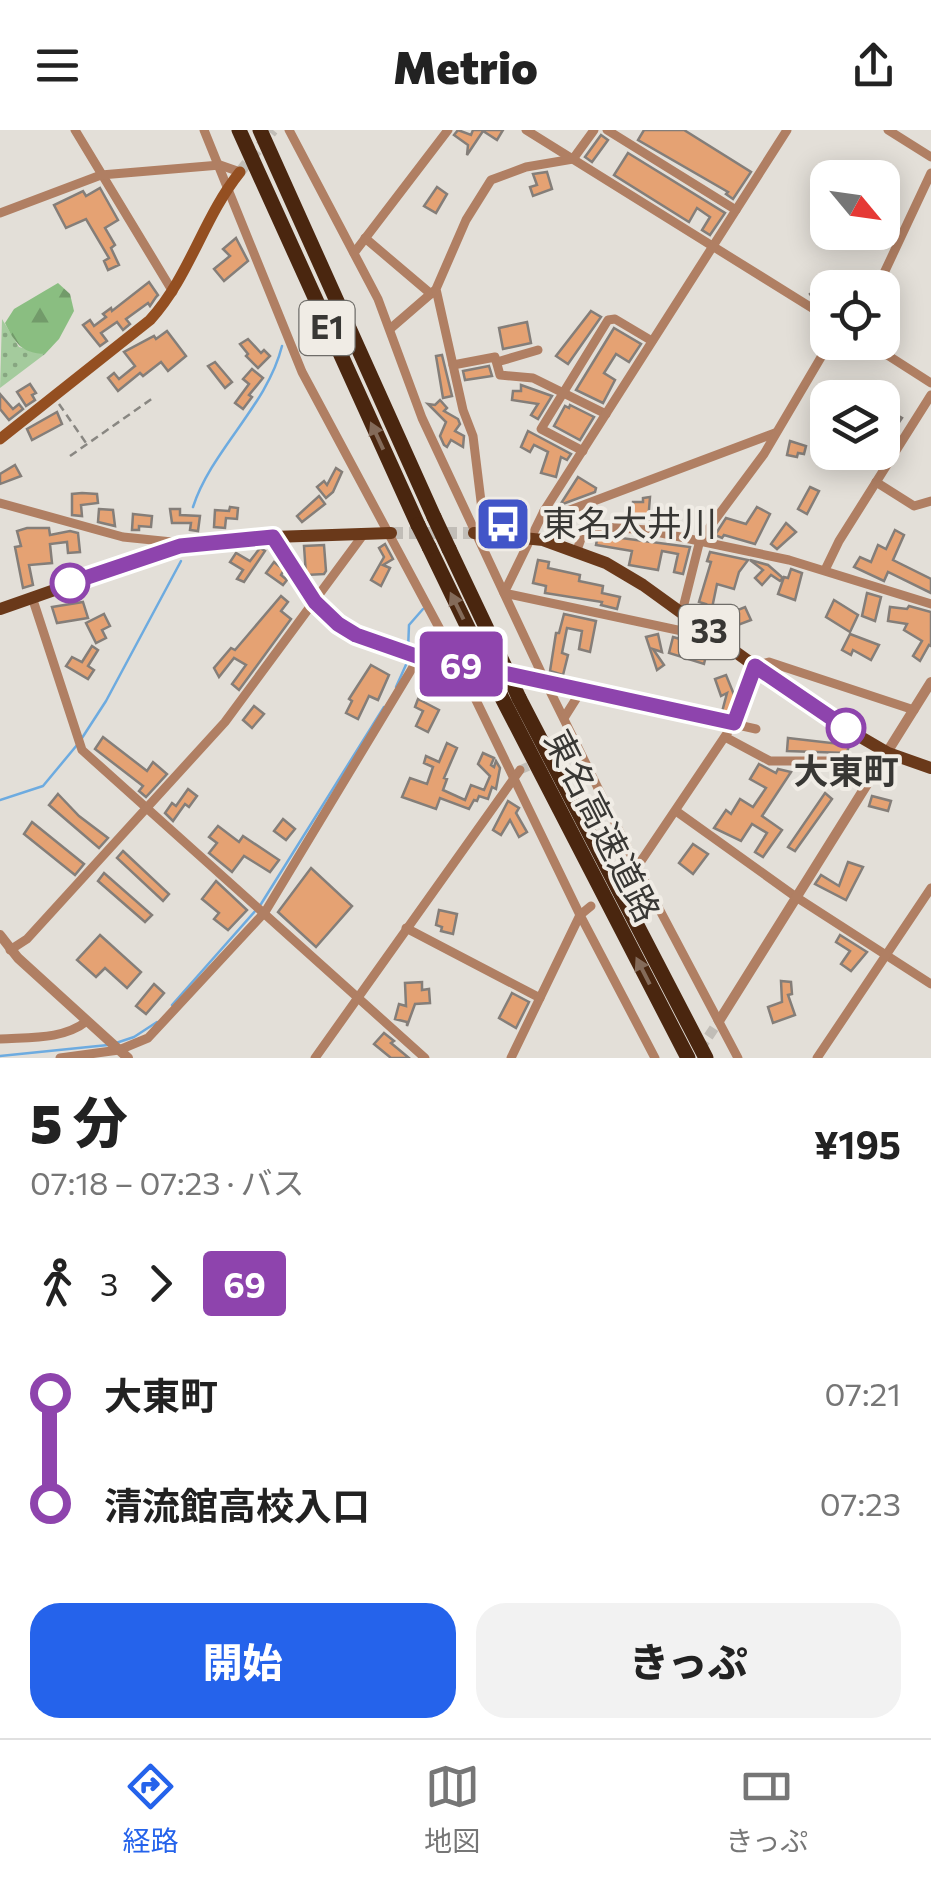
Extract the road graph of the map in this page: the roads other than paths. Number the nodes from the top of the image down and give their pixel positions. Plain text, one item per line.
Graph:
1 (74, 130) edge
2 (204, 130) edge
3 (229, 130) edge
4 (239, 130) edge
5 (263, 130) edge
6 (289, 130) edge
7 (448, 130) edge
8 (526, 130) edge
9 (594, 130) edge
10 (607, 130) edge
11 (787, 130) edge
12 (888, 130) edge
13 (931, 157) edge
14 (573, 159) junction
15 (220, 165) junction
16 (240, 172) joint
17 (931, 173) edge
18 (101, 175) junction
19 (228, 186) junction
20 (268, 201) junction
21 (736, 210) junction
22 (0, 213) edge
23 (365, 238) junction
24 (712, 248) junction
25 (354, 253) junction
26 (885, 270) edge
27 (173, 292) junction
28 (434, 292) junction
29 (810, 307) edge
30 (390, 329) junction
31 (652, 342) junction
32 (538, 350) dead end
33 (819, 360) edge
34 (895, 360) edge
35 (496, 362) junction
36 (453, 365) junction
37 (931, 383) edge
38 (562, 392) junction
39 (931, 396) edge
40 (606, 414) junction
41 (776, 433) junction
42 (0, 438) edge
43 (583, 451) junction
44 (876, 482) junction
45 (931, 501) edge
46 (0, 504) edge
47 (544, 510) junction
48 (391, 532) junction
49 (479, 533) junction
50 (363, 535) junction
51 (273, 537) junction
52 (531, 537) junction
53 (141, 539) junction
54 (700, 540) junction
55 (196, 544) junction
56 (577, 550) junction
57 (139, 558) junction
58 (825, 570) junction
59 (504, 593) junction
60 (32, 597) junction
61 (315, 602) junction
62 (931, 604) edge
63 (0, 609) edge
64 (682, 612) junction
65 (701, 626) junction
66 (419, 657) junction
67 (458, 663) junction
68 (755, 666) junction
69 (931, 682) edge
70 (546, 683) junction
71 (581, 691) junction
72 (926, 697) edge
73 (914, 710) junction
74 (564, 718) junction
75 (734, 723) junction
76 (756, 729) dead end
77 (725, 737) junction
78 (576, 743) junction
79 (565, 750) tunnel mouth
80 (888, 753) junction
81 (931, 768) edge
82 (877, 769) junction
83 (520, 770) tunnel mouth
84 (512, 778) junction
85 (147, 808) junction
86 (676, 811) junction
87 (637, 867) junction
88 (626, 875) dead end
89 (931, 888) edge
90 (796, 896) junction
91 (591, 906) dead end
92 (265, 912) junction
93 (580, 915) junction
94 (406, 928) junction
95 (0, 935) edge
96 (10, 950) junction
97 (888, 954) junction
98 (931, 984) edge
99 (360, 998) junction
100 (540, 998) junction
101 (87, 1021) junction
102 (719, 1021) junction
103 (0, 1039) edge
104 (124, 1054) edge
105 (60, 1058) edge
106 (315, 1058) edge
107 (424, 1058) edge
108 (511, 1058) edge
109 (656, 1058) edge
110 (688, 1058) edge
111 (706, 1058) edge
112 (738, 1058) edge
113 (817, 1058) edge

1 - 18 street
2 - 15 street
3 - 20 highway
4 - 20 highway, 東名高速道路 / E1
5 - 111 highway, 東名高速道路 / E1, bridge
6 - 25 street
7 - 23 street
8 - 14 street
9 - 14 street
10 - 21 street
11 - 21 street
12 - 13 street
14 - 24 street
14 - 28 street
15 - 16 street
15 - 18 street
15 - 19 street
16 - 19 main road
17 - 26 street
18 - 22 street
18 - 27 street
19 - 27 main road
19 - 48 street
110 -> 20 highway, 東名高速道路 / E1, bridge
21 - 24 street
23 - 25 street
23 - 28 street
24 - 29 street
24 - 31 street
25 - 30 street
27 - 42 main road
28 - 30 street
28 - 36 street
30 - 49 street
31 - 38 street
31 - 40 street
32 - 35 street
33 - 41 street
34 - 37 street
35 - 36 street
35 - 38 street
36 - 49 street
38 - 40 street
38 - 43 street
39 - 44 street
40 - 43 street
41 - 47 street
41 - 54 street
43 - 47 street
44 - 45 street
44 - 58 street
46 - 53 street
47 - 52 street
48 - 50 main road
48 - 67 street
49 - 52 main road, 33
49 - 59 street
50 - 51 main road
50 - 61 street
51 - 55 main road
51 - 61 street
52 - 56 main road, 33
52 - 59 street
53 - 55 street
53 - 57 street
54 - 56 street
54 - 58 street
54 - 64 street
55 - 57 main road
56 - 64 main road, 33
57 - 60 main road
58 - 62 street
59 - 65 street
59 - 70 street
60 - 63 main road
60 - 85 street
61 - 66 street
61 - 85 street
64 - 65 main road, 33
65 - 68 main road, 33
66 - 67 street
66 - 92 street
67 - 70 street
67 - 84 street
68 - 73 street
68 - 75 street
68 - 80 main road, 33
69 - 72 street
70 - 71 street
70 - 74 street
71 - 74 street
71 - 75 street
72 - 73 street
73 - 80 street
74 - 78 street
75 - 76 street
75 - 77 street
77 - 82 street
77 - 86 street
78 - 79 street
78 - 87 street
80 - 81 main road, 33
80 - 82 street
82 - 90 street
83 - 84 street
84 - 93 street
84 - 94 street
85 - 92 street
85 - 96 street
86 - 87 street
86 - 90 street
87 - 88 street
87 - 102 street
89 - 97 street
90 - 97 street
90 - 102 street
91 - 93 street
92 - 99 street
92 - 104 street
93 - 100 street
93 - 109 street
94 - 99 street
94 - 100 street
95 - 96 street
96 - 101 street
97 - 98 street
97 - 113 street
99 - 106 street
99 - 107 street
100 - 108 street
101 - 103 street
101 - 104 street
102 - 112 street
104 - 105 street

